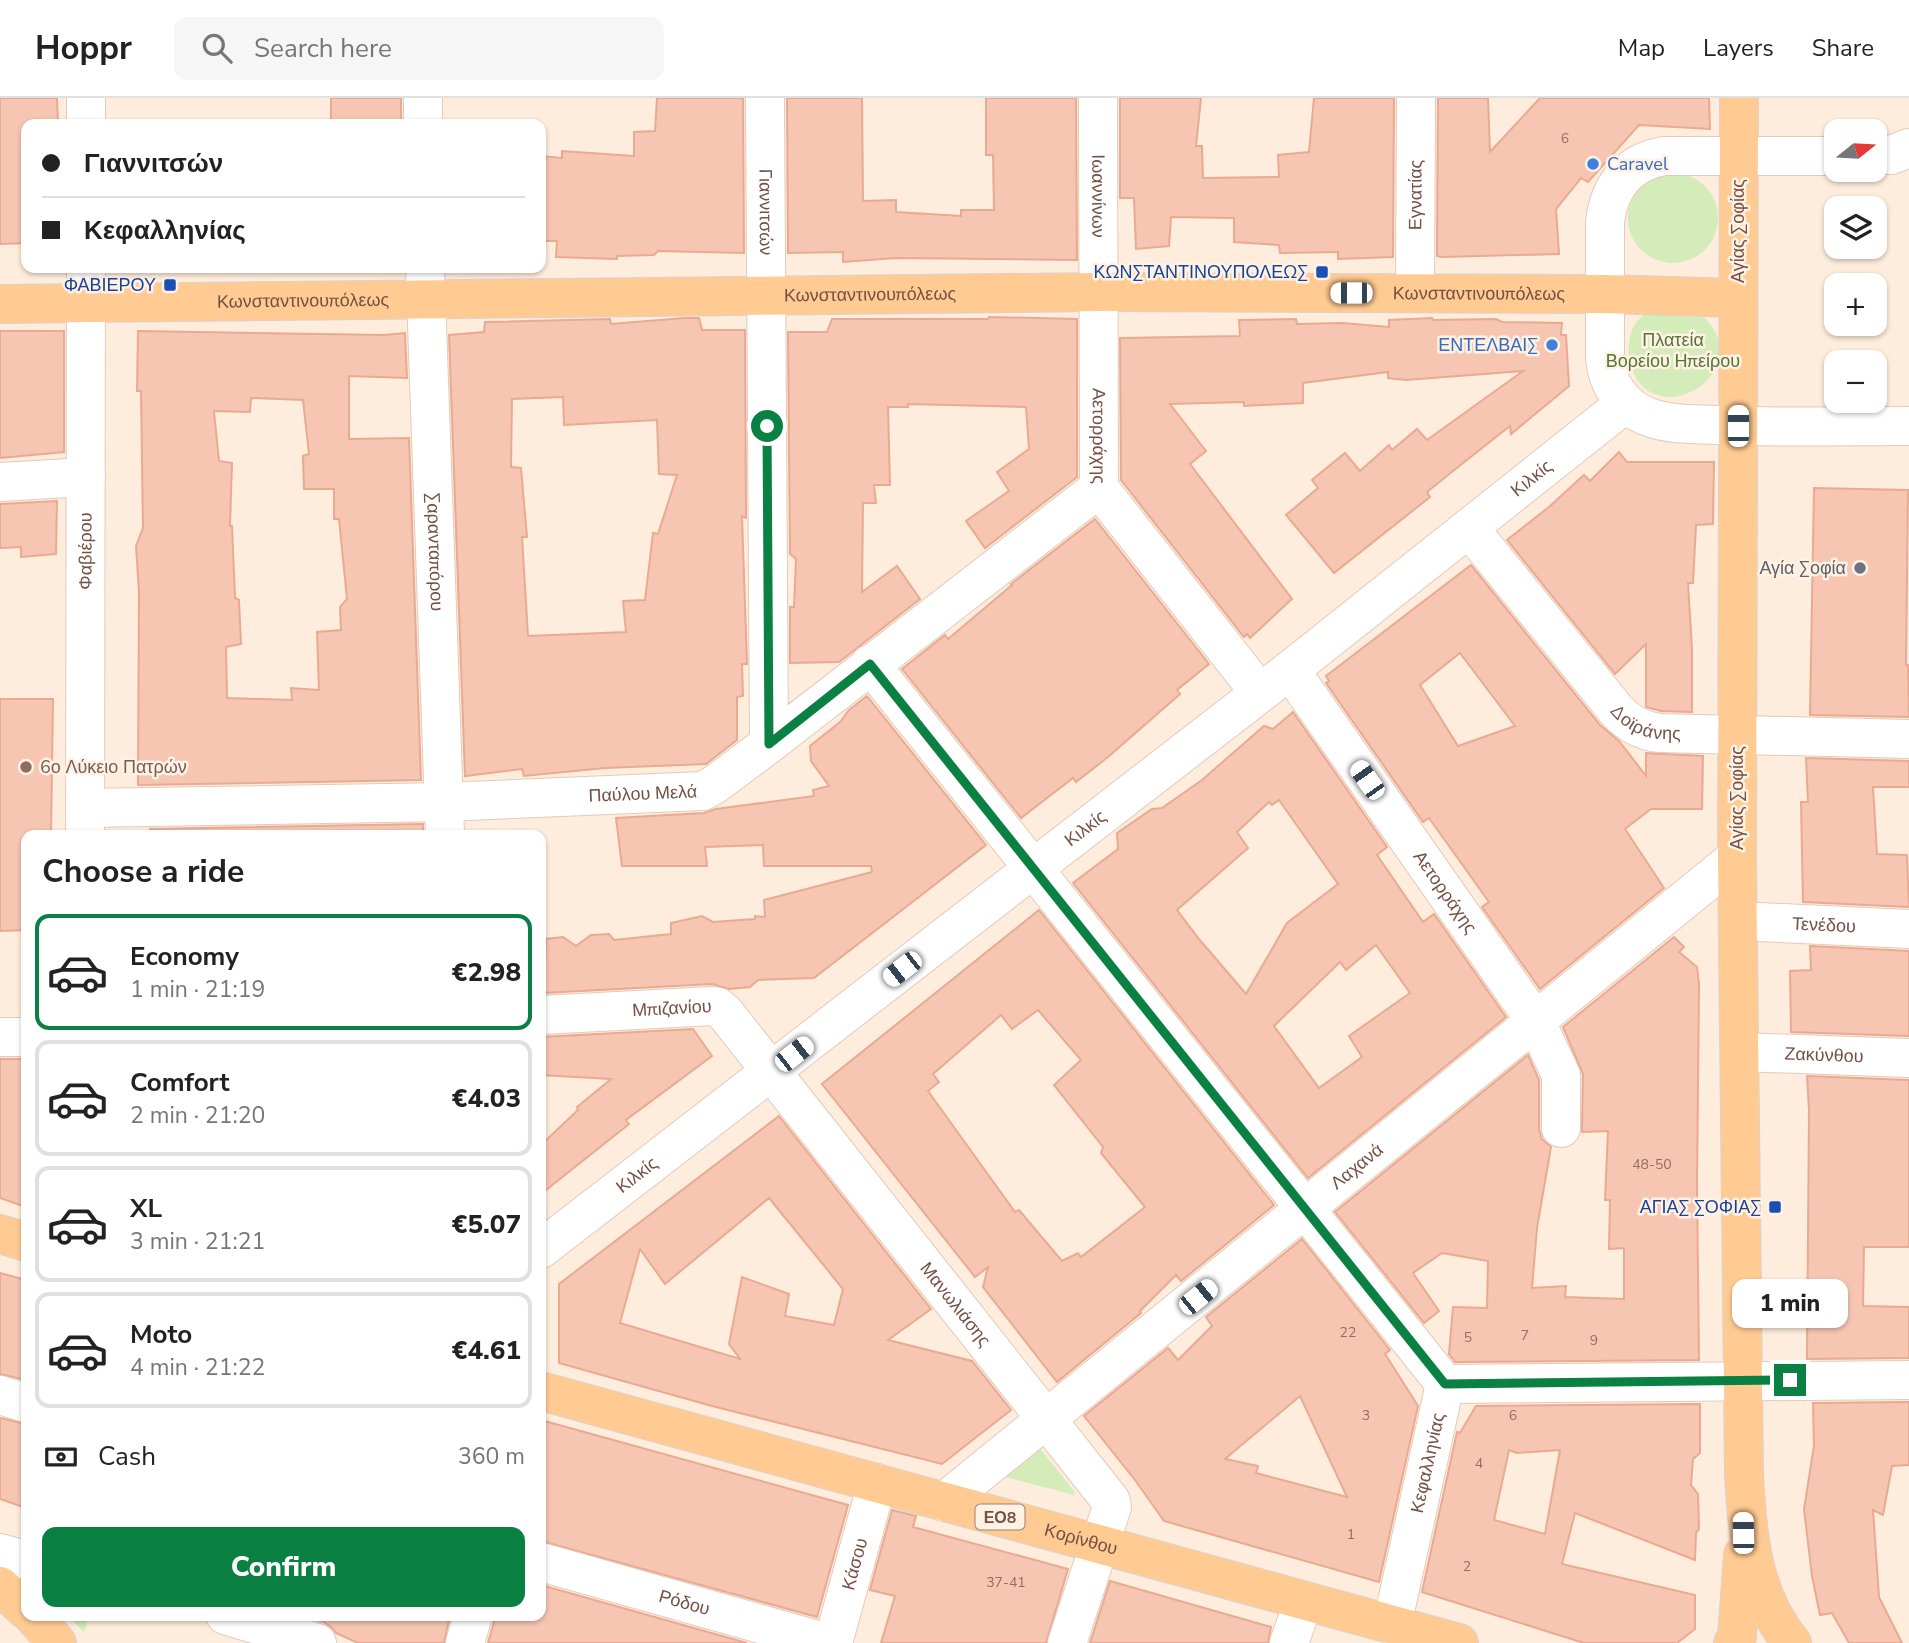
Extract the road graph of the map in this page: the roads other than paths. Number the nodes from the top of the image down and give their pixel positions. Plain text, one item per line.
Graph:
1 (86, 98) edge
2 (423, 98) edge
3 (765, 98) edge
4 (1098, 98) edge
5 (1416, 98) edge
6 (1739, 98) edge
7 (86, 119) edge
8 (423, 119) edge
9 (1909, 148) edge
10 (1887, 155) edge
11 (1824, 156) edge
12 (1739, 157) junction
13 (426, 284) edge
14 (86, 286) edge
15 (1098, 292) junction
16 (1415, 293) junction
17 (767, 294) junction
18 (1605, 294) junction
19 (1738, 298) junction
20 (0, 304) edge
21 (1626, 403) junction
22 (1738, 426) junction
23 (1909, 426) edge
24 (86, 477) junction
25 (0, 482) edge
26 (1099, 488) junction
27 (1469, 528) junction
28 (870, 664) junction
29 (1275, 681) junction
30 (1737, 735) junction
31 (1909, 739) edge
32 (769, 744) junction
33 (444, 819) edge
34 (85, 821) edge
35 (1737, 857) junction
36 (1032, 868) junction
37 (1687, 898) junction
38 (1909, 929) edge
39 (1738, 932) junction
40 (546, 1015) edge
41 (1536, 1021) junction
42 (0, 1037) edge
43 (21, 1038) edge
44 (1740, 1052) junction
45 (1909, 1058) edge
46 (772, 1071) junction
47 (1561, 1128) dead end
48 (1305, 1210) junction
49 (0, 1234) edge
50 (21, 1240) edge
51 (546, 1245) edge
52 (1744, 1380) junction
53 (1909, 1380) edge
54 (1445, 1384) junction
55 (546, 1392) edge
56 (0, 1395) edge
57 (21, 1401) edge
58 (1047, 1420) junction
59 (877, 1483) junction
60 (1745, 1499) junction
61 (944, 1502) junction
62 (1100, 1545) junction
63 (0, 1553) edge
64 (21, 1559) edge
65 (546, 1563) edge
66 (0, 1586) edge
67 (1304, 1601) junction
68 (21, 1605) edge
69 (37, 1621) edge
70 (245, 1621) edge
71 (471, 1621) edge
72 (1392, 1625) junction
73 (57, 1643) edge
74 (317, 1643) edge
75 (465, 1643) edge
76 (830, 1643) edge
77 (1067, 1643) edge
78 (1289, 1643) edge
79 (1459, 1643) edge
80 (1733, 1643) edge
81 (1792, 1643) edge

1 - 7 street
2 - 8 street
3 - 17 street, Γιαννιτσών
4 - 15 street, Ιωαννίνων
5 - 16 street, Εγνατίας
6 - 12 main road, Αγίας Σοφίας
9 - 10 street
11 - 12 street
12 - 18 street
12 - 19 main road, Αγίας Σοφίας
13 - 14 main road, Κωνσταντινουπόλεως
13 - 17 main road, Κωνσταντινουπόλεως
13 - 33 street, Σαρανταπόρου
14 - 20 main road, Κωνσταντινουπόλεως
14 - 24 street, Φαβιέρου
15 - 16 main road, Κωνσταντινουπόλεως
15 - 17 main road, Κωνσταντινουπόλεως
15 - 26 street, Αετορράχης
16 - 18 main road, Κωνσταντινουπόλεως
17 - 32 street, Γιαννιτσών
18 - 19 main road, Κωνσταντινουπόλεως
18 - 21 street
19 - 22 main road, Αγίας Σοφίας
21 - 22 street
21 - 27 street, Κιλκίς
22 - 23 street
22 - 30 main road, Αγίας Σοφίας
24 - 25 street
24 - 34 street, Φαβιέρου
26 - 28 street, Παύλου Μελά
26 - 29 street, Αετορράχης
27 - 29 street, Κιλκίς
27 - 30 street, Δοϊράνης
28 - 32 street, Παύλου Μελά
28 - 36 street
29 - 36 street, Κιλκίς
29 - 41 street, Αετορράχης
30 - 31 street, Δοϊράνης
30 - 35 main road, Αγίας Σοφίας
32 - 33 street, Παύλου Μελά
33 - 34 street, Παύλου Μελά
35 - 37 street, Λαχανά
35 - 39 main road, Αγίας Σοφίας
36 - 46 street, Κιλκίς
36 - 48 street
37 - 39 street
37 - 41 street, Λαχανά
38 - 39 street, Τενέδου
39 - 44 main road, Αγίας Σοφίας
40 - 46 street, Μπιζανίου
41 - 47 street, Αετορράχης
41 - 48 street, Λαχανά
42 - 43 street
44 - 45 street, Ζακύνθου
44 - 52 main road, Αγίας Σοφίας
46 - 51 street, Κιλκίς
46 - 58 street, Μανωλιάσης
48 - 54 street
48 - 58 street, Λαχανά
49 - 50 main road
52 - 53 street
52 - 54 street
52 - 60 main road, Αγίας Σοφίας
54 - 72 street, Κεφαλληνίας
55 - 59 main road, Κορίνθου / ΕΟ8
56 - 57 street
58 - 61 street, Λαχανά
58 - 62 street, Μανωλιάσης
59 - 61 main road, Κορίνθου / ΕΟ8
59 - 76 street, Κάσου
60 - 80 main road
60 - 81 main road
61 - 62 main road, Κορίνθου / ΕΟ8
62 - 67 main road, Κορίνθου / ΕΟ8
62 - 77 street
63 - 64 street
65 - 76 street, Ρόδου
66 - 68 main road
67 - 72 main road, Κορίνθου / ΕΟ8
67 - 78 street
69 - 73 main road
70 - 74 street
71 - 75 street
72 - 79 main road, Κορίνθου / ΕΟ8

